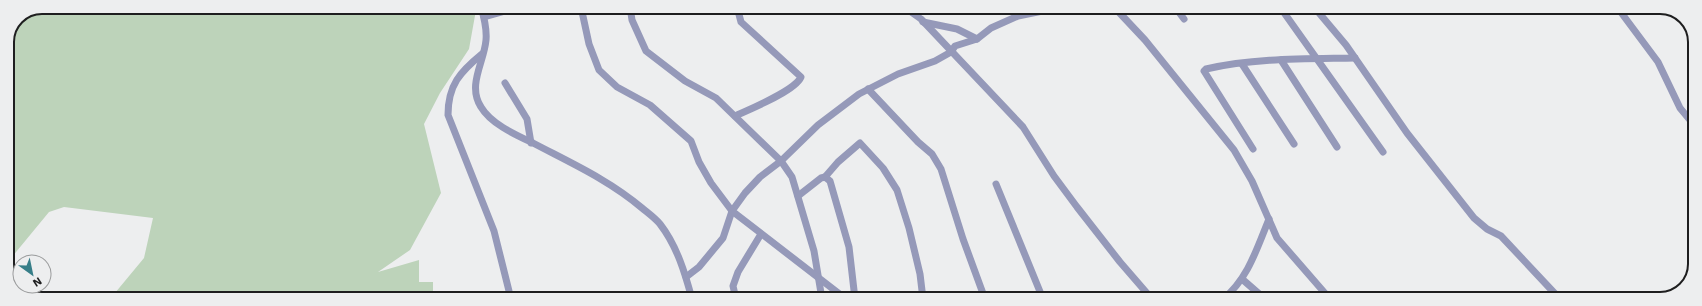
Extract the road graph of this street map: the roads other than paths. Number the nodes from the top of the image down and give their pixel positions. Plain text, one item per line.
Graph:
1 (483, 14) edge
2 (494, 14) edge
3 (583, 14) edge
4 (631, 14) edge
5 (738, 14) edge
6 (914, 14) edge
7 (1025, 14) edge
8 (1121, 14) edge
9 (1180, 14) edge
10 (1285, 14) edge
11 (1320, 14) edge
12 (1622, 14) edge
13 (484, 17) junction
14 (1184, 19) dead end
15 (922, 22) junction
16 (977, 39) junction
17 (951, 52) junction
18 (482, 54) junction
19 (1316, 58) junction
20 (1355, 58) junction
21 (1281, 60) junction
22 (1242, 64) junction
23 (505, 83) dead end
24 (868, 89) junction
25 (735, 116) junction
26 (1688, 118) edge
27 (531, 143) junction
28 (1294, 144) dead end
29 (1337, 147) dead end
30 (1253, 149) dead end
31 (1383, 152) dead end
32 (781, 161) junction
33 (825, 177) junction
34 (996, 184) dead end
35 (798, 196) junction
36 (732, 211) junction
37 (1269, 219) junction
38 (761, 234) junction
39 (686, 276) junction
40 (818, 276) junction
41 (1242, 279) junction
42 (508, 292) edge
43 (690, 292) edge
44 (734, 292) edge
45 (821, 292) edge
46 (837, 292) edge
47 (854, 292) edge
48 (922, 292) edge
49 (982, 292) edge
50 (1040, 292) edge
51 (1146, 292) edge
52 (1233, 292) edge
53 (1257, 292) edge
54 (1324, 292) edge
55 (1554, 292) edge

1 - 13 street
2 - 13 street
3 - 36 street
4 - 25 street
5 - 25 street
6 - 15 street
7 - 16 street
8 - 37 street
9 - 14 street
10 - 19 street
11 - 20 street
12 - 26 street
13 - 18 street
15 - 16 street
15 - 17 street
16 - 17 street
17 - 24 street
17 - 51 street
18 - 27 street
18 - 42 street
19 - 20 street
19 - 21 street
19 - 31 street
20 - 55 street
21 - 22 street
21 - 29 street
22 - 28 street
22 - 30 street
23 - 27 street
24 - 32 street
24 - 49 street
25 - 32 street
27 - 39 street
32 - 35 street
32 - 36 street
33 - 35 street
33 - 47 street
33 - 48 street
34 - 50 street
35 - 40 street
36 - 38 street
36 - 39 street
37 - 41 street
37 - 54 street
38 - 40 street
38 - 44 street
39 - 43 street
40 - 45 street
40 - 46 street
41 - 52 street
41 - 53 street

